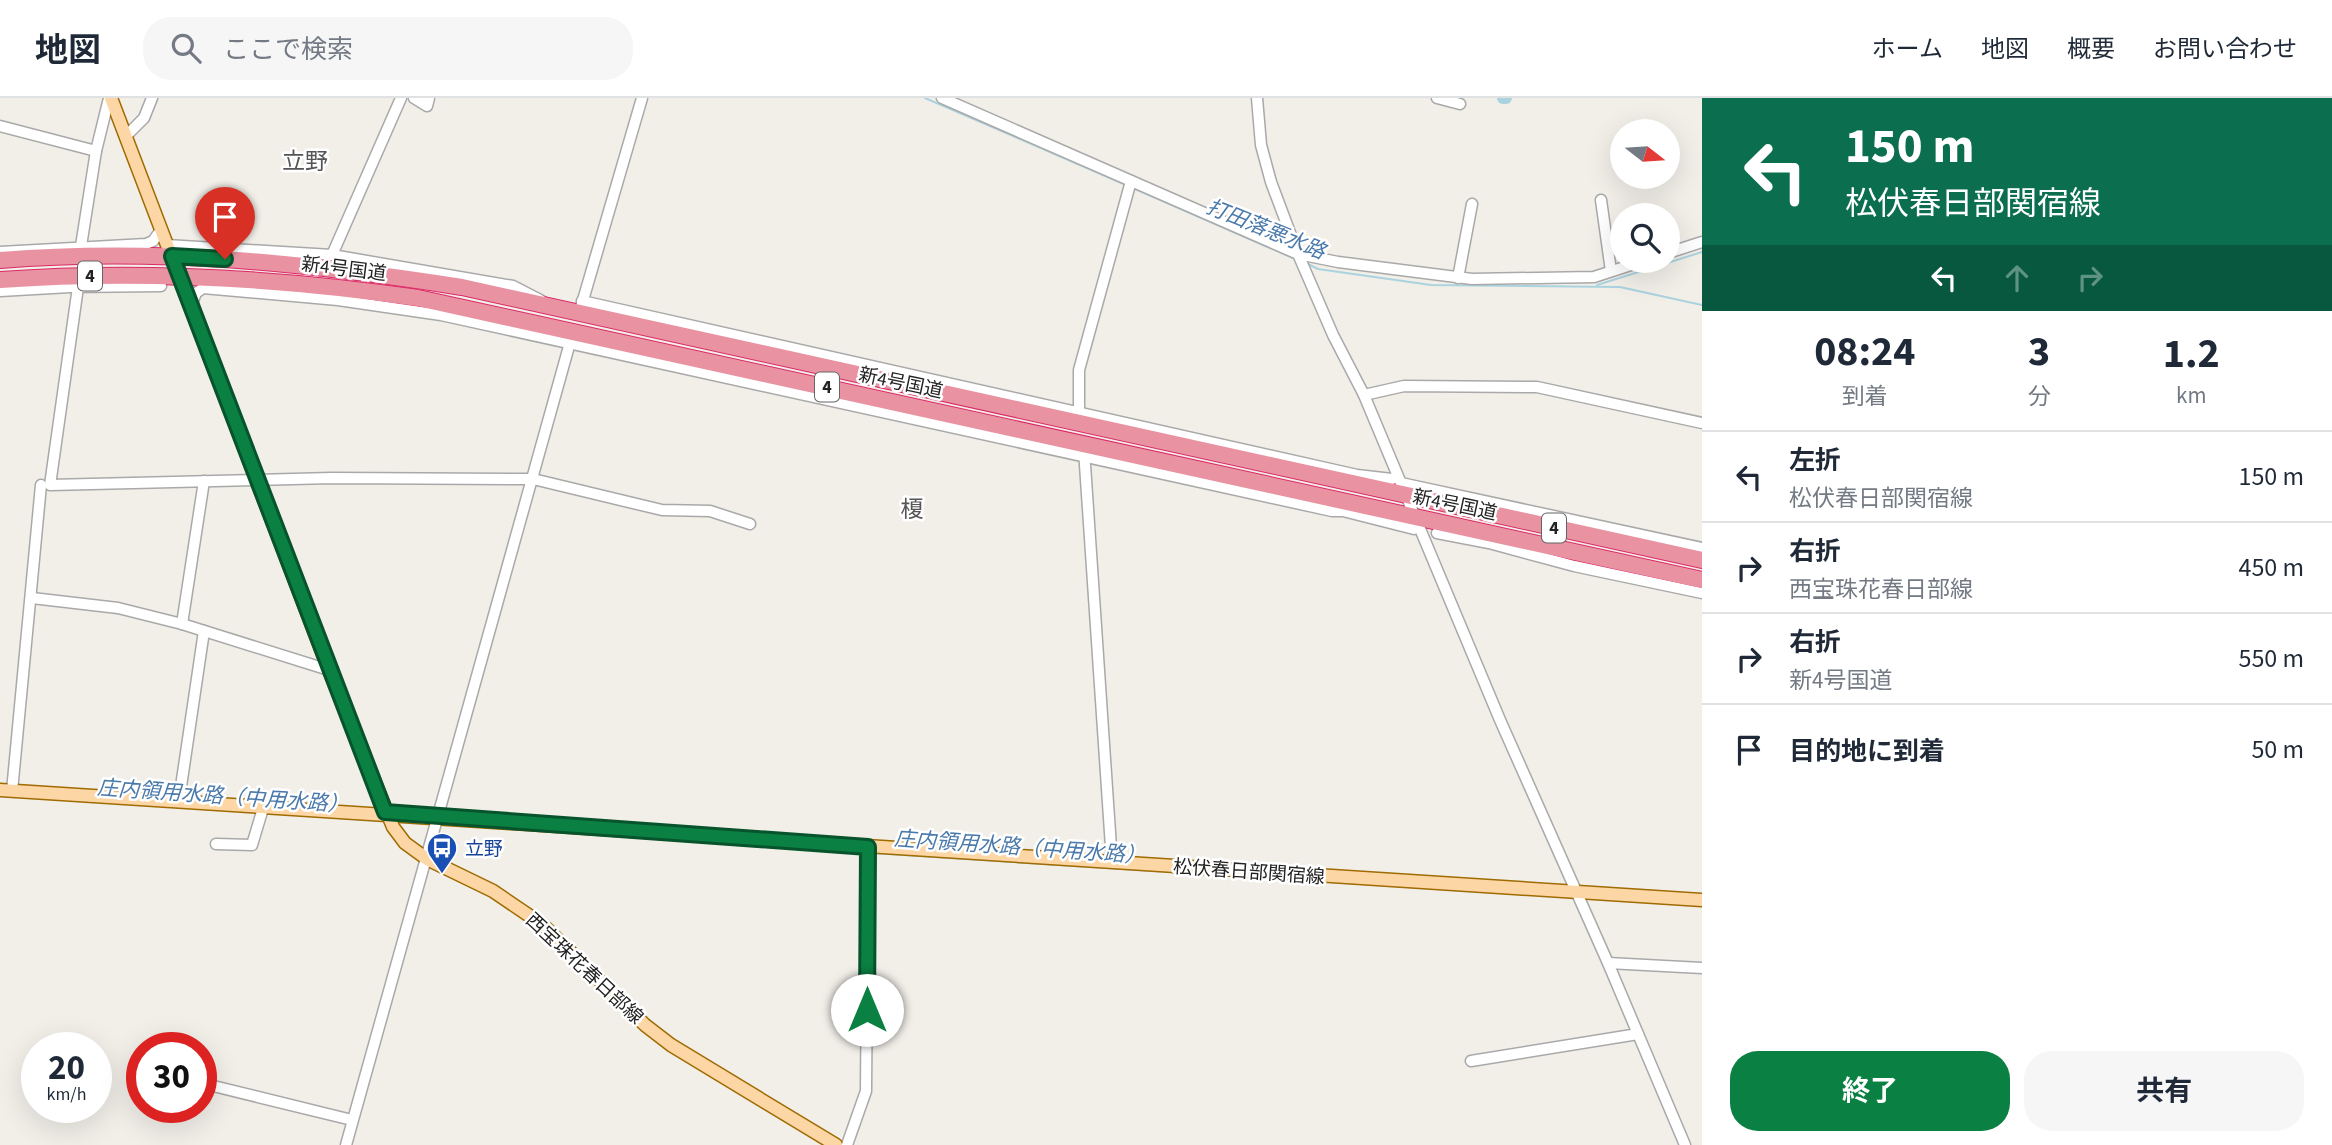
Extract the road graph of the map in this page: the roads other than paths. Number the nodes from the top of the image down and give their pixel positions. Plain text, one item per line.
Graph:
1 (110, 98) edge
2 (152, 98) edge
3 (401, 98) edge
4 (414, 98) edge
5 (429, 98) edge
6 (642, 98) edge
7 (942, 98) edge
8 (1257, 98) edge
9 (1437, 98) edge
10 (1460, 103) dead end
11 (0, 126) edge
12 (125, 137) junction
13 (96, 151) junction
14 (1131, 181) junction
15 (1601, 200) dead end
16 (1472, 204) dead end
17 (161, 230) junction
18 (1702, 242) edge
19 (81, 246) junction
20 (1680, 249) edge
21 (169, 251) junction
22 (0, 252) edge
23 (212, 253) junction
24 (1298, 254) junction
25 (332, 255) junction
26 (0, 260) edge
27 (1610, 264) edge
28 (1610, 271) edge
29 (180, 276) junction
30 (1458, 278) junction
31 (0, 280) edge
32 (139, 281) junction
33 (161, 286) dead end
34 (78, 287) junction
35 (0, 291) edge
36 (191, 306) junction
37 (550, 306) junction
38 (581, 307) junction
39 (572, 337) junction
40 (1364, 395) junction
41 (1079, 417) junction
42 (1702, 423) edge
43 (1084, 450) junction
44 (533, 479) junction
45 (204, 481) junction
46 (257, 481) junction
47 (41, 485) dead end
48 (1400, 486) junction
49 (750, 523) dead end
50 (1414, 523) junction
51 (1437, 533) dead end
52 (1482, 536) junction
53 (1702, 548) edge
54 (1702, 560) edge
55 (1702, 580) edge
56 (1702, 593) edge
57 (32, 598) junction
58 (182, 624) junction
59 (204, 631) junction
60 (329, 670) junction
61 (6, 790) edge
62 (179, 800) junction
63 (264, 805) junction
64 (385, 812) junction
65 (437, 815) junction
66 (216, 844) dead end
67 (868, 847) junction
68 (427, 859) junction
69 (1112, 862) junction
70 (1574, 892) junction
71 (1702, 900) edge
72 (1608, 963) junction
73 (1702, 968) edge
74 (1638, 1034) junction
75 (1471, 1061) dead end
76 (217, 1087) edge
77 (352, 1120) junction
78 (345, 1145) edge
79 (836, 1145) edge
80 (847, 1145) edge
81 (1685, 1145) edge

1 - 12 main road, 西宝珠花春日部線
1 - 13 street
2 - 12 street
3 - 25 street
4 - 5 street
6 - 38 street
7 - 14 street
8 - 24 street
9 - 10 street
11 - 13 street
12 - 17 main road, 西宝珠花春日部線
13 - 19 street
14 - 24 street
14 - 41 street
15 - 27 street
16 - 30 street
17 - 19 street
17 - 21 main road, 西宝珠花春日部線
18 - 20 street
19 - 22 street
21 - 23 highway, 新4号国道 / 4
21 - 26 highway, 新4号国道 / 4
21 - 29 main road, 西宝珠花春日部線
23 - 25 street
23 - 37 highway, 新4号国道 / 4
24 - 30 street
24 - 40 street
25 - 37 street
28 - 30 street
29 - 32 highway, 新4号国道 / 4
29 - 36 main road, 西宝珠花春日部線
29 - 39 highway, 新4号国道 / 4
31 - 32 highway, 新4号国道 / 4
32 - 33 street
32 - 34 street
34 - 35 street
34 - 45 street
36 - 39 street
36 - 46 main road, 西宝珠花春日部線
37 - 38 highway, 新4号国道 / 4
38 - 41 highway, 新4号国道 / 4
39 - 43 highway, 新4号国道 / 4
39 - 44 street
40 - 42 street
40 - 48 street
41 - 48 highway, 新4号国道 / 4
43 - 50 highway, 新4号国道 / 4
43 - 69 street
44 - 46 street
44 - 49 street
44 - 65 street
45 - 46 street
45 - 58 street
46 - 60 main road, 西宝珠花春日部線
47 - 57 street
48 - 50 street
48 - 53 street
48 - 54 highway, 新4号国道 / 4
50 - 52 highway, 新4号国道 / 4
50 - 70 street
51 - 52 street
52 - 55 highway, 新4号国道 / 4
52 - 56 street
57 - 58 street
57 - 61 street
58 - 59 street
59 - 60 street
59 - 62 street
60 - 64 main road, 西宝珠花春日部線
61 - 62 main road, 松伏春日部関宿線
62 - 63 main road, 松伏春日部関宿線
63 - 64 main road, 松伏春日部関宿線
63 - 66 street
64 - 65 main road, 松伏春日部関宿線
64 - 68 main road, 西宝珠花春日部線
65 - 67 main road, 松伏春日部関宿線
65 - 68 street
67 - 69 main road, 松伏春日部関宿線
67 - 80 street
68 - 77 street
68 - 79 main road, 西宝珠花春日部線
69 - 70 main road, 松伏春日部関宿線
70 - 71 main road, 松伏春日部関宿線
70 - 72 street
72 - 73 street
72 - 74 street
74 - 75 street
74 - 81 street
76 - 77 street
77 - 78 street

